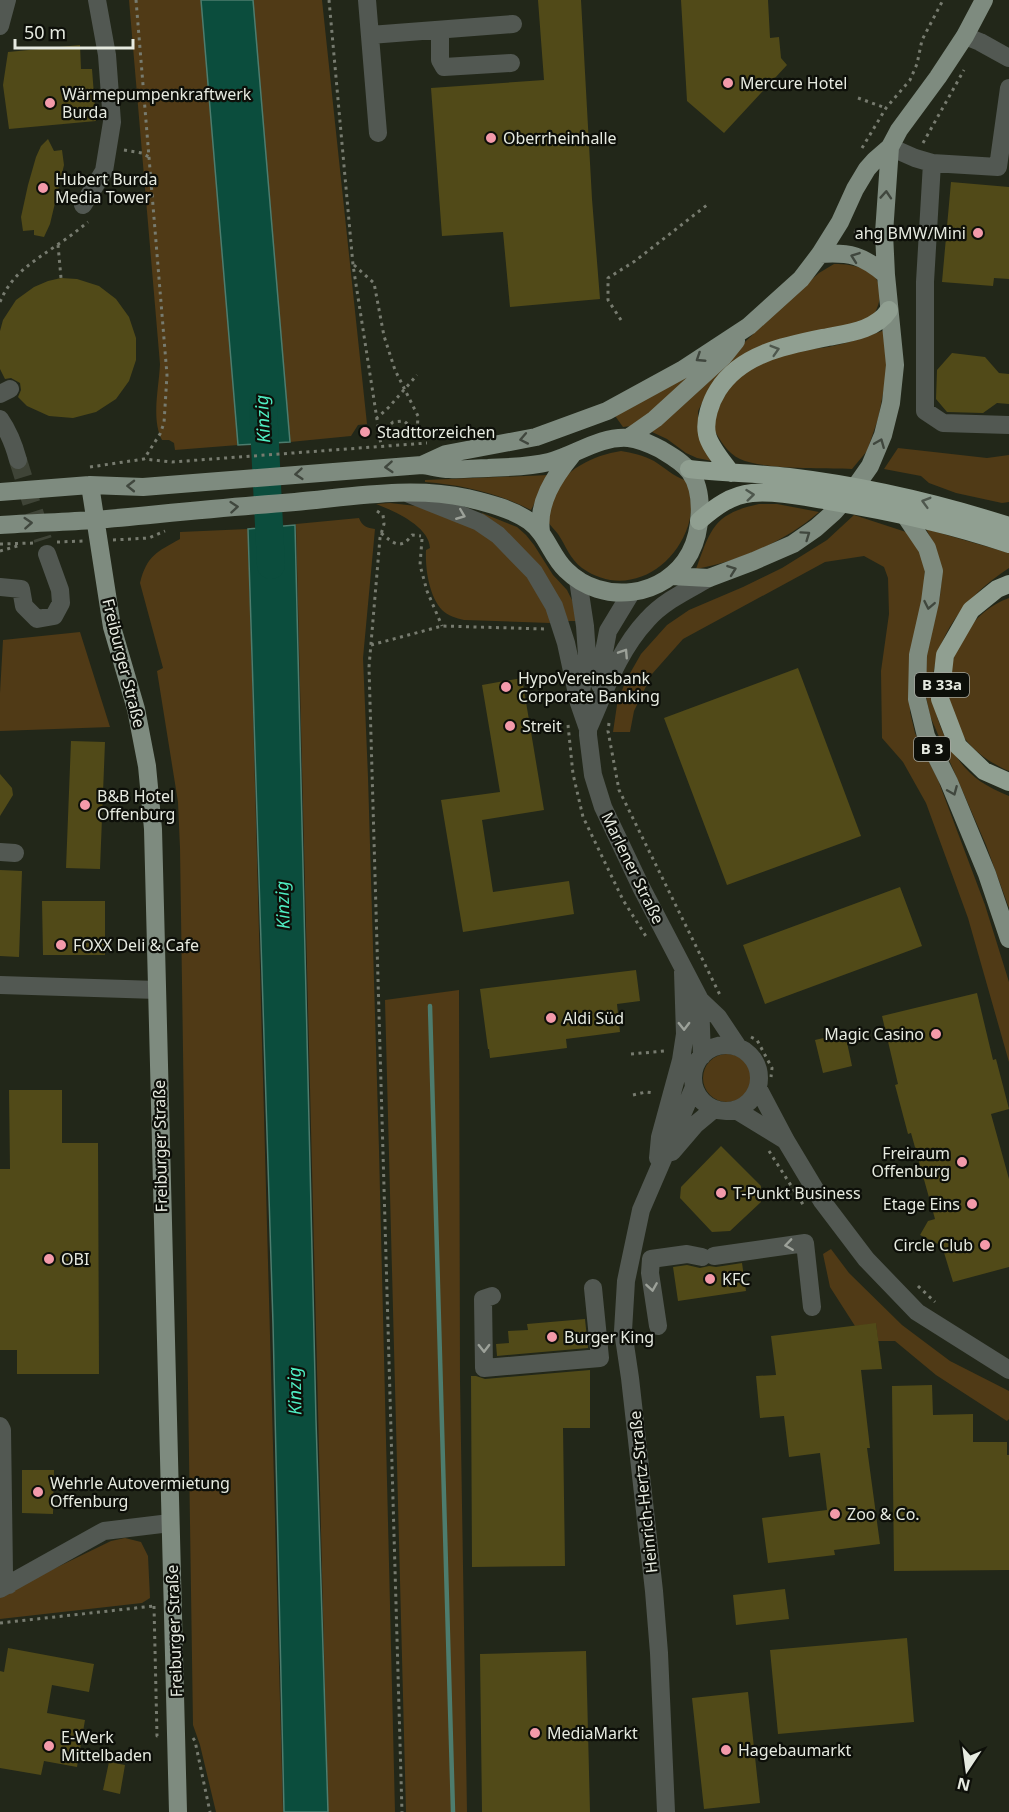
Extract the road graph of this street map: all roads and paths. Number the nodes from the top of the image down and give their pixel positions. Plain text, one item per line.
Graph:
1 (7, 0) edge
2 (97, 0) edge
3 (136, 0) edge
4 (329, 0) edge
5 (368, 0) edge
6 (943, 0) edge
7 (984, 0) edge
8 (513, 24) dead end
9 (0, 26) edge
10 (440, 30) junction
11 (370, 34) junction
12 (972, 39) junction
13 (1009, 58) edge
14 (511, 63) dead end
15 (1009, 88) edge
16 (858, 98) dead end
17 (886, 108) junction
18 (378, 133) dead end
19 (890, 147) junction
20 (117, 148) dead end
21 (861, 149) dead end
22 (150, 158) junction
23 (923, 161) junction
24 (1004, 168) edge
25 (83, 205) dead end
26 (707, 205) dead end
27 (840, 222) junction
28 (884, 233) junction
29 (58, 245) dead end
30 (820, 254) junction
31 (353, 265) junction
32 (886, 275) junction
33 (61, 278) dead end
34 (889, 310) junction
35 (621, 320) dead end
36 (749, 326) junction
37 (417, 375) dead end
38 (0, 419) edge
39 (376, 419) junction
40 (1009, 425) edge
41 (379, 434) junction
42 (628, 438) junction
43 (436, 443) dead end
44 (381, 446) junction
45 (572, 455) junction
46 (144, 459) junction
47 (18, 460) tunnel mouth
48 (422, 465) junction
49 (688, 470) junction
50 (731, 473) junction
51 (89, 476) junction
52 (0, 492) edge
53 (407, 493) junction
54 (364, 503) junction
55 (1009, 516) edge
56 (906, 517) junction
57 (94, 520) junction
58 (991, 520) junction
59 (699, 521) junction
60 (0, 525) edge
61 (1009, 526) edge
62 (167, 530) dead end
63 (541, 532) junction
64 (381, 533) junction
65 (98, 540) junction
66 (0, 544) edge
67 (1009, 544) edge
68 (53, 548) joint
69 (0, 551) edge
70 (671, 576) junction
71 (709, 578) junction
72 (578, 580) junction
73 (1009, 584) edge
74 (0, 587) edge
75 (632, 593) junction
76 (442, 626) junction
77 (550, 629) dead end
78 (371, 645) junction
79 (579, 703) junction
80 (598, 705) junction
81 (610, 720) dead end
82 (588, 729) junction
83 (1009, 782) edge
84 (1009, 939) edge
85 (683, 968) junction
86 (0, 985) edge
87 (157, 990) junction
88 (700, 1000) junction
89 (723, 1003) dead end
90 (742, 1040) junction
91 (674, 1050) dead end
92 (631, 1054) dead end
93 (702, 1056) junction
94 (764, 1086) junction
95 (694, 1087) junction
96 (662, 1094) dead end
97 (633, 1095) dead end
98 (714, 1109) junction
99 (736, 1110) junction
100 (786, 1142) junction
101 (660, 1170) junction
102 (915, 1284) dead end
103 (593, 1288) dead end
104 (492, 1296) dead end
105 (939, 1306) dead end
106 (812, 1307) dead end
107 (658, 1326) dead end
108 (1009, 1370) edge
109 (0, 1426) edge
110 (170, 1523) junction
111 (4, 1587) edge
112 (174, 1604) junction
113 (0, 1623) edge
114 (177, 1736) junction
115 (178, 1812) edge
116 (210, 1812) edge
117 (402, 1812) edge
118 (666, 1812) edge

1 - 9 street
2 - 25 street
3 - 22 path
4 - 31 path
5 - 11 street
6 - 17 path
7 - 12 main road
8 - 10 street
10 - 11 street
10 - 14 street
11 - 18 street
12 - 13 street
12 - 19 main road
12 - 23 path
15 - 24 street
16 - 17 path
17 - 21 path
19 - 23 street
19 - 27 main road
28 -> 19 main road
20 - 22 path
22 - 46 path
23 - 24 street
23 - 40 street
26 - 35 path
27 - 28 path
27 - 30 main road
28 - 32 main road
29 - 33 path
32 -> 30 main road
30 - 36 main road
31 - 39 path
31 - 41 path
32 - 34 main road
50 -> 34 highway
71 -> 34 main road
36 - 42 main road
36 -> 48 main road
37 - 39 path
38 - 47 street
39 - 41 path
41 - 44 path
42 - 45 main road
42 - 49 main road
43 - 44 path
44 - 46 path
45 - 48 main road
45 - 63 main road
46 - 51 path
48 -> 51 main road
49 - 50 highway
49 - 59 main road
58 -> 50 highway
51 - 52 main road
51 - 57 main road, Freiburger Straße
53 - 54 main road, Marlener Straße
53 - 63 main road
53 -> 79 street, Marlener Straße
57 -> 54 main road, Marlener Straße
54 - 64 path
55 - 58 highway
59 -> 56 highway
56 - 67 highway
56 -> 84 main road, B 3
60 -> 57 main road, Marlener Straße
57 - 65 main road, Freiburger Straße
58 - 61 highway
59 - 70 main road
62 - 65 path
63 - 72 main road
64 - 76 path
64 - 78 path
65 - 68 path
65 - 87 main road, Freiburger Straße
66 - 69 path
68 - 74 street
70 - 71 main road
70 - 75 main road
80 -> 71 street, Marlener Straße
72 - 75 main road
72 - 79 street, Marlener Straße
73 - 83 highway, B 33a
75 - 80 street, Marlener Straße
76 - 77 path
76 - 78 path
78 - 117 path
79 - 82 street, Marlener Straße
80 - 82 street, Marlener Straße
81 - 89 path
82 - 85 street, Marlener Straße
85 - 88 street, Marlener Straße
85 -> 101 street, Heinrich-Hertz-Straße
86 - 87 street
87 - 110 main road, Freiburger Straße
88 - 90 street, Marlener Straße
88 - 93 street, Marlener Straße
90 - 93 street
90 - 94 street
90 - 94 path
91 - 92 path
93 - 95 street
94 - 99 street
94 - 100 street
95 - 98 street
95 - 101 street, Heinrich-Hertz-Straße
96 - 97 path
98 - 99 street
98 - 101 street, Heinrich-Hertz-Straße
99 - 100 street
100 - 108 street
101 - 118 street, Heinrich-Hertz-Straße
102 - 105 path
104 -> 103 street
106 -> 107 street
109 - 111 street
110 - 111 street
110 - 112 main road, Freiburger Straße
112 - 113 path
112 - 114 main road, Freiburger Straße
114 - 115 main road, Freiburger Straße
114 - 116 path

